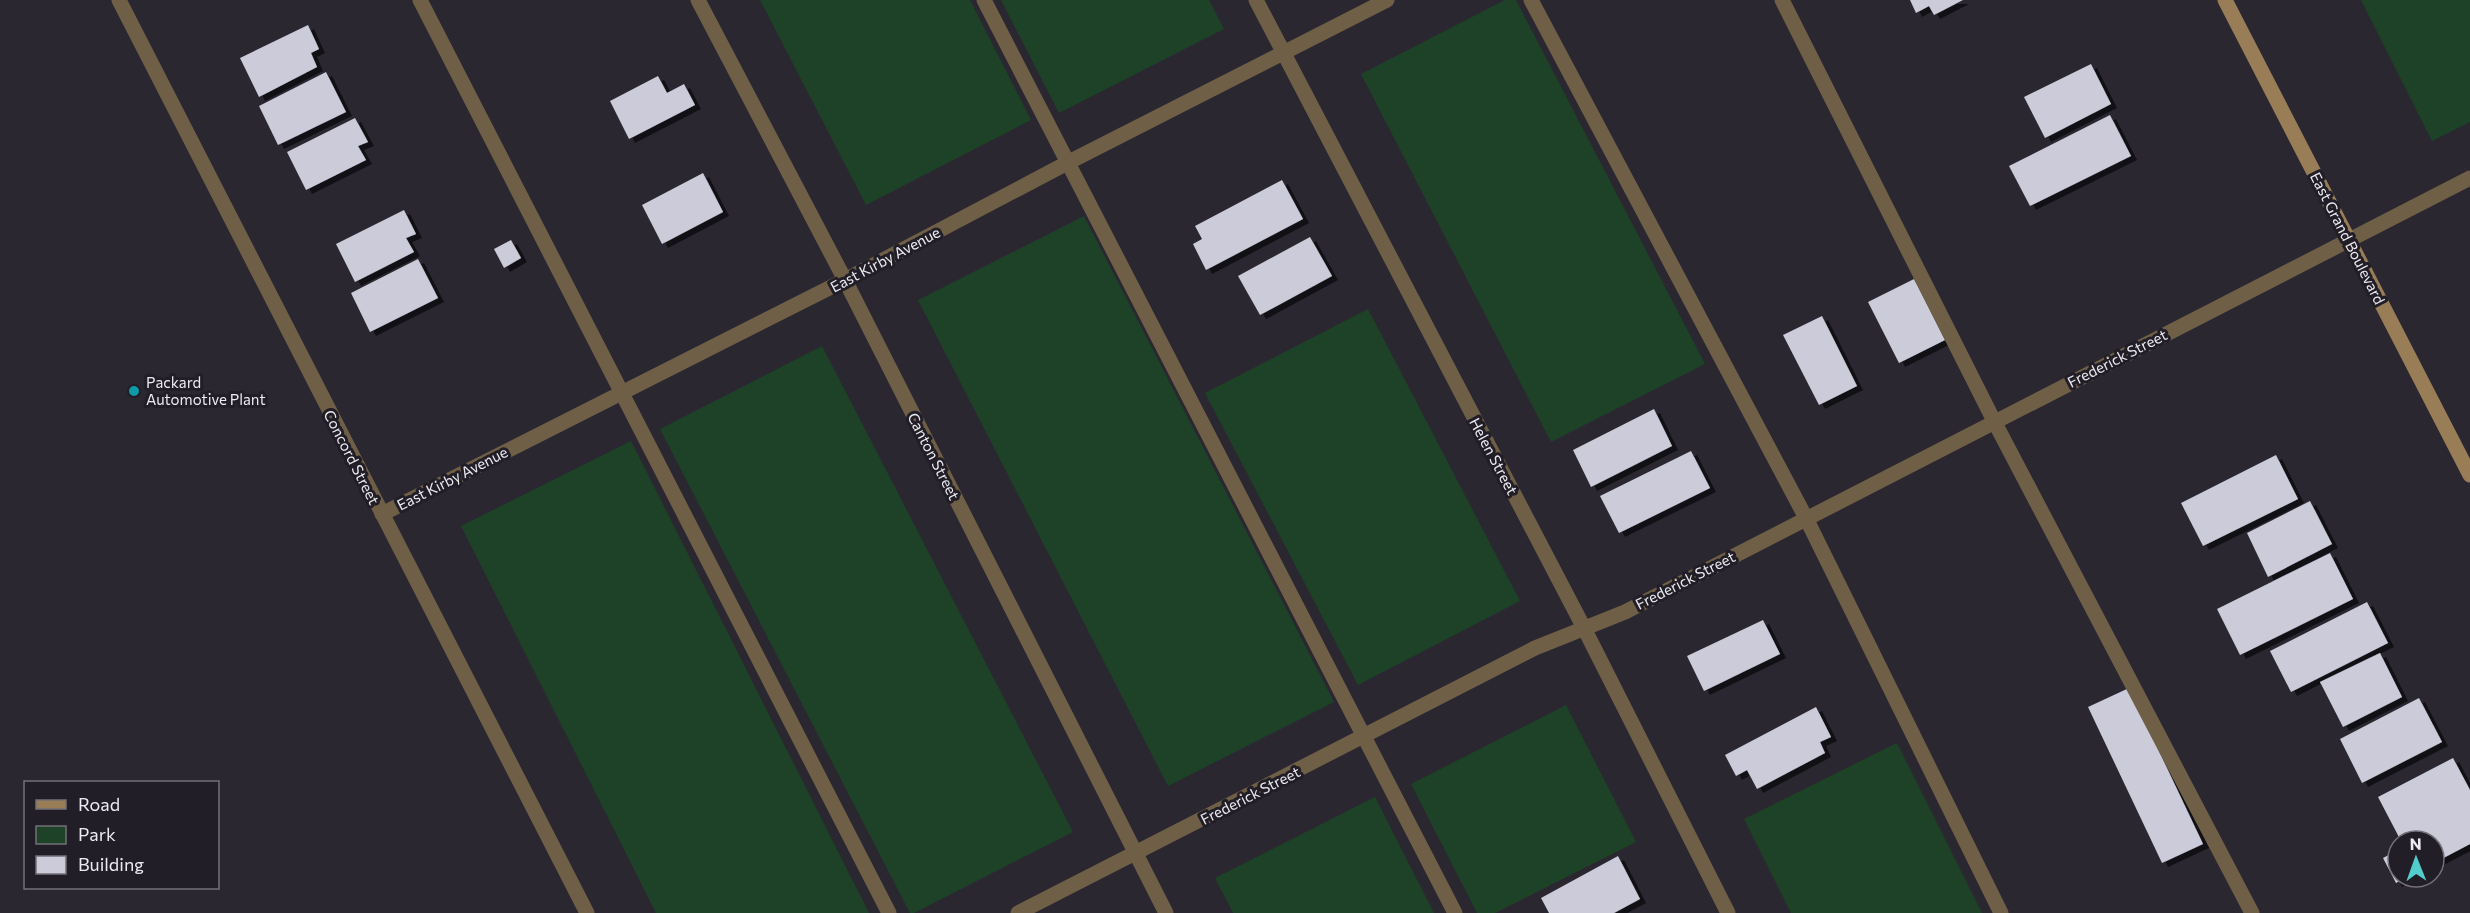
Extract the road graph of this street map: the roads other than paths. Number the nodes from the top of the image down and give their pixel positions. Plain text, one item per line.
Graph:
1 (119, 0) edge
2 (420, 0) edge
3 (698, 0) edge
4 (984, 0) edge
5 (1256, 0) edge
6 (1387, 0) edge
7 (1531, 0) edge
8 (1782, 0) edge
9 (2225, 0) edge
10 (1283, 52) junction
11 (1069, 162) junction
12 (2470, 178) edge
13 (2349, 240) junction
14 (845, 280) junction
15 (621, 391) junction
16 (1994, 421) junction
17 (2470, 475) edge
18 (382, 514) junction
19 (1806, 518) junction
20 (1584, 628) junction
21 (1365, 736) junction
22 (1135, 854) junction
23 (586, 913) edge
24 (889, 913) edge
25 (1018, 913) edge
26 (1166, 913) edge
27 (1455, 913) edge
28 (1728, 913) edge
29 (2001, 913) edge
30 (2252, 913) edge

1 - 18 street, Concord Street
2 - 15 street
3 - 14 street, Canton Street
4 - 11 street
5 - 10 street, Helen Street
6 - 10 street, East Kirby Avenue
7 - 19 street
8 - 16 street
9 - 13 main road, East Grand Boulevard
10 - 11 street, East Kirby Avenue
10 - 20 street, Helen Street
11 - 14 street, East Kirby Avenue
11 - 21 street
12 - 13 street, Frederick Street
13 - 16 street, Frederick Street
13 - 17 main road, East Grand Boulevard
14 - 15 street, East Kirby Avenue
14 - 22 street, Canton Street
15 - 18 street, East Kirby Avenue
15 - 24 street
16 - 19 street, Frederick Street
16 - 30 street
18 - 23 street, Concord Street
19 - 20 street, Frederick Street
19 - 29 street
20 - 21 street, Frederick Street
20 - 28 street, Helen Street
21 - 22 street, Frederick Street
21 - 27 street
22 - 25 street, Frederick Street
22 - 26 street, Canton Street

